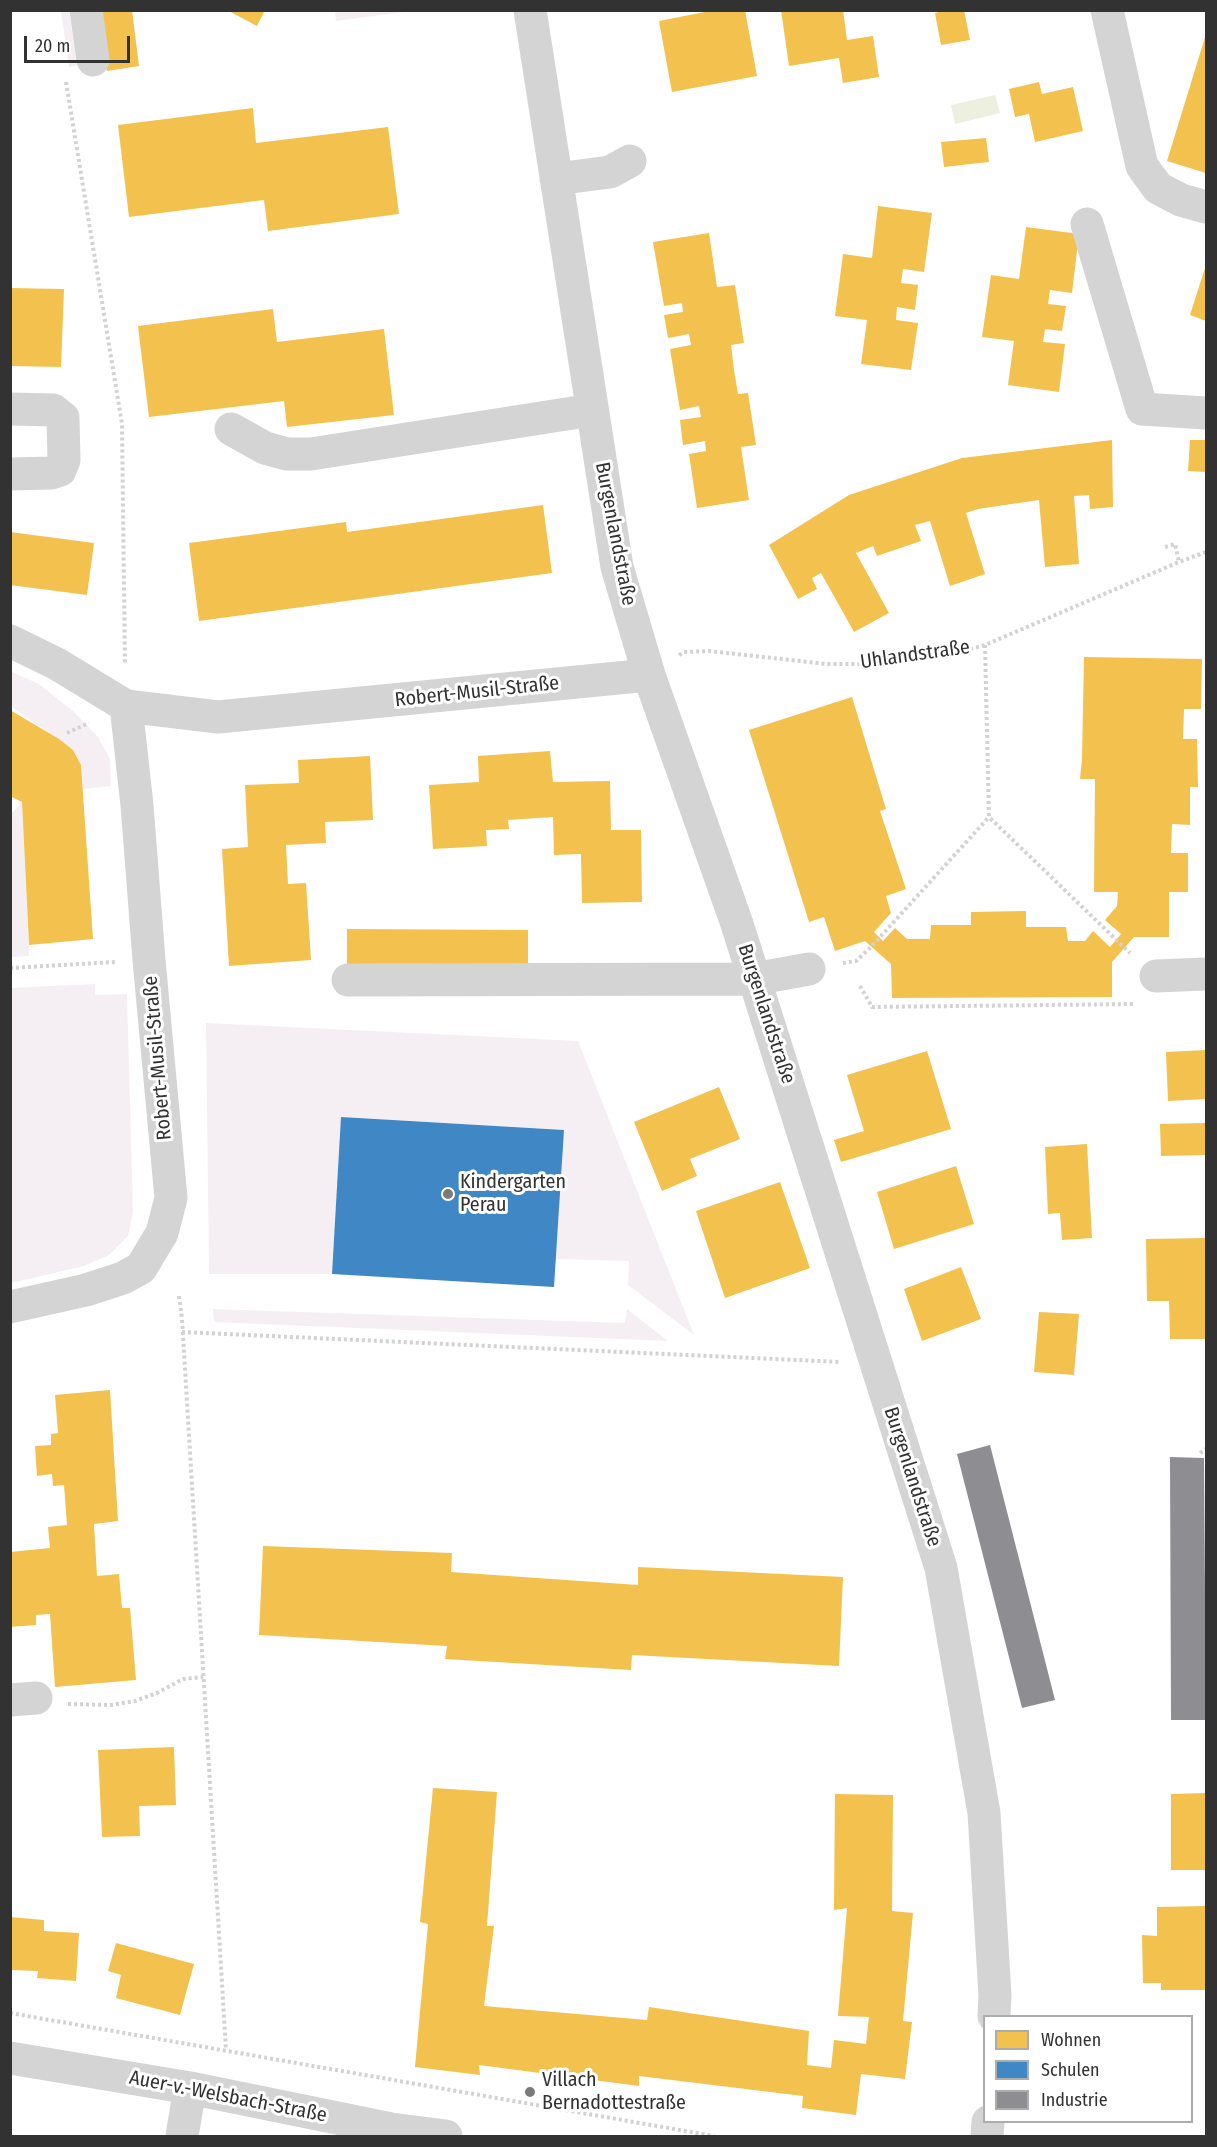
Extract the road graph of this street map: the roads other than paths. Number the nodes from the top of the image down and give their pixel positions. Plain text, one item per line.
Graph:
1 (86, 10) edge
2 (530, 10) edge
3 (1107, 10) edge
4 (79, 68) road end
5 (630, 161) dead end
6 (556, 179) junction
7 (1206, 207) edge
8 (1087, 224) dead end
9 (10, 409) edge
10 (592, 410) junction
11 (1206, 413) edge
12 (231, 429) dead end
13 (10, 474) edge
14 (10, 641) edge
15 (649, 675) junction
16 (126, 706) junction
17 (809, 969) road end
18 (1206, 974) edge
19 (1156, 976) road end
20 (754, 979) junction
21 (348, 980) dead end
22 (10, 1308) edge
23 (994, 2015) edge
24 (10, 2058) edge
25 (190, 2088) junction
26 (390, 2133) edge
27 (182, 2136) edge
28 (446, 2136) edge

1 - 4 street
2 - 6 street, Burgenlandstraße
3 - 7 street
5 - 6 street
6 - 10 street, Burgenlandstraße
8 - 11 street
9 - 13 street
10 - 12 street
10 - 15 street, Burgenlandstraße
14 - 16 street, Robert-Musil-Straße
15 - 16 street, Robert-Musil-Straße
15 - 20 street, Burgenlandstraße
16 - 22 street, Robert-Musil-Straße
17 - 20 street
18 - 19 street
20 - 21 street
20 - 23 street, Burgenlandstraße
24 - 25 street, Auer-v.-Welsbach-Straße
25 - 26 street, Auer-v.-Welsbach-Straße
25 - 27 street
26 - 28 street, Auer-v.-Welsbach-Straße

